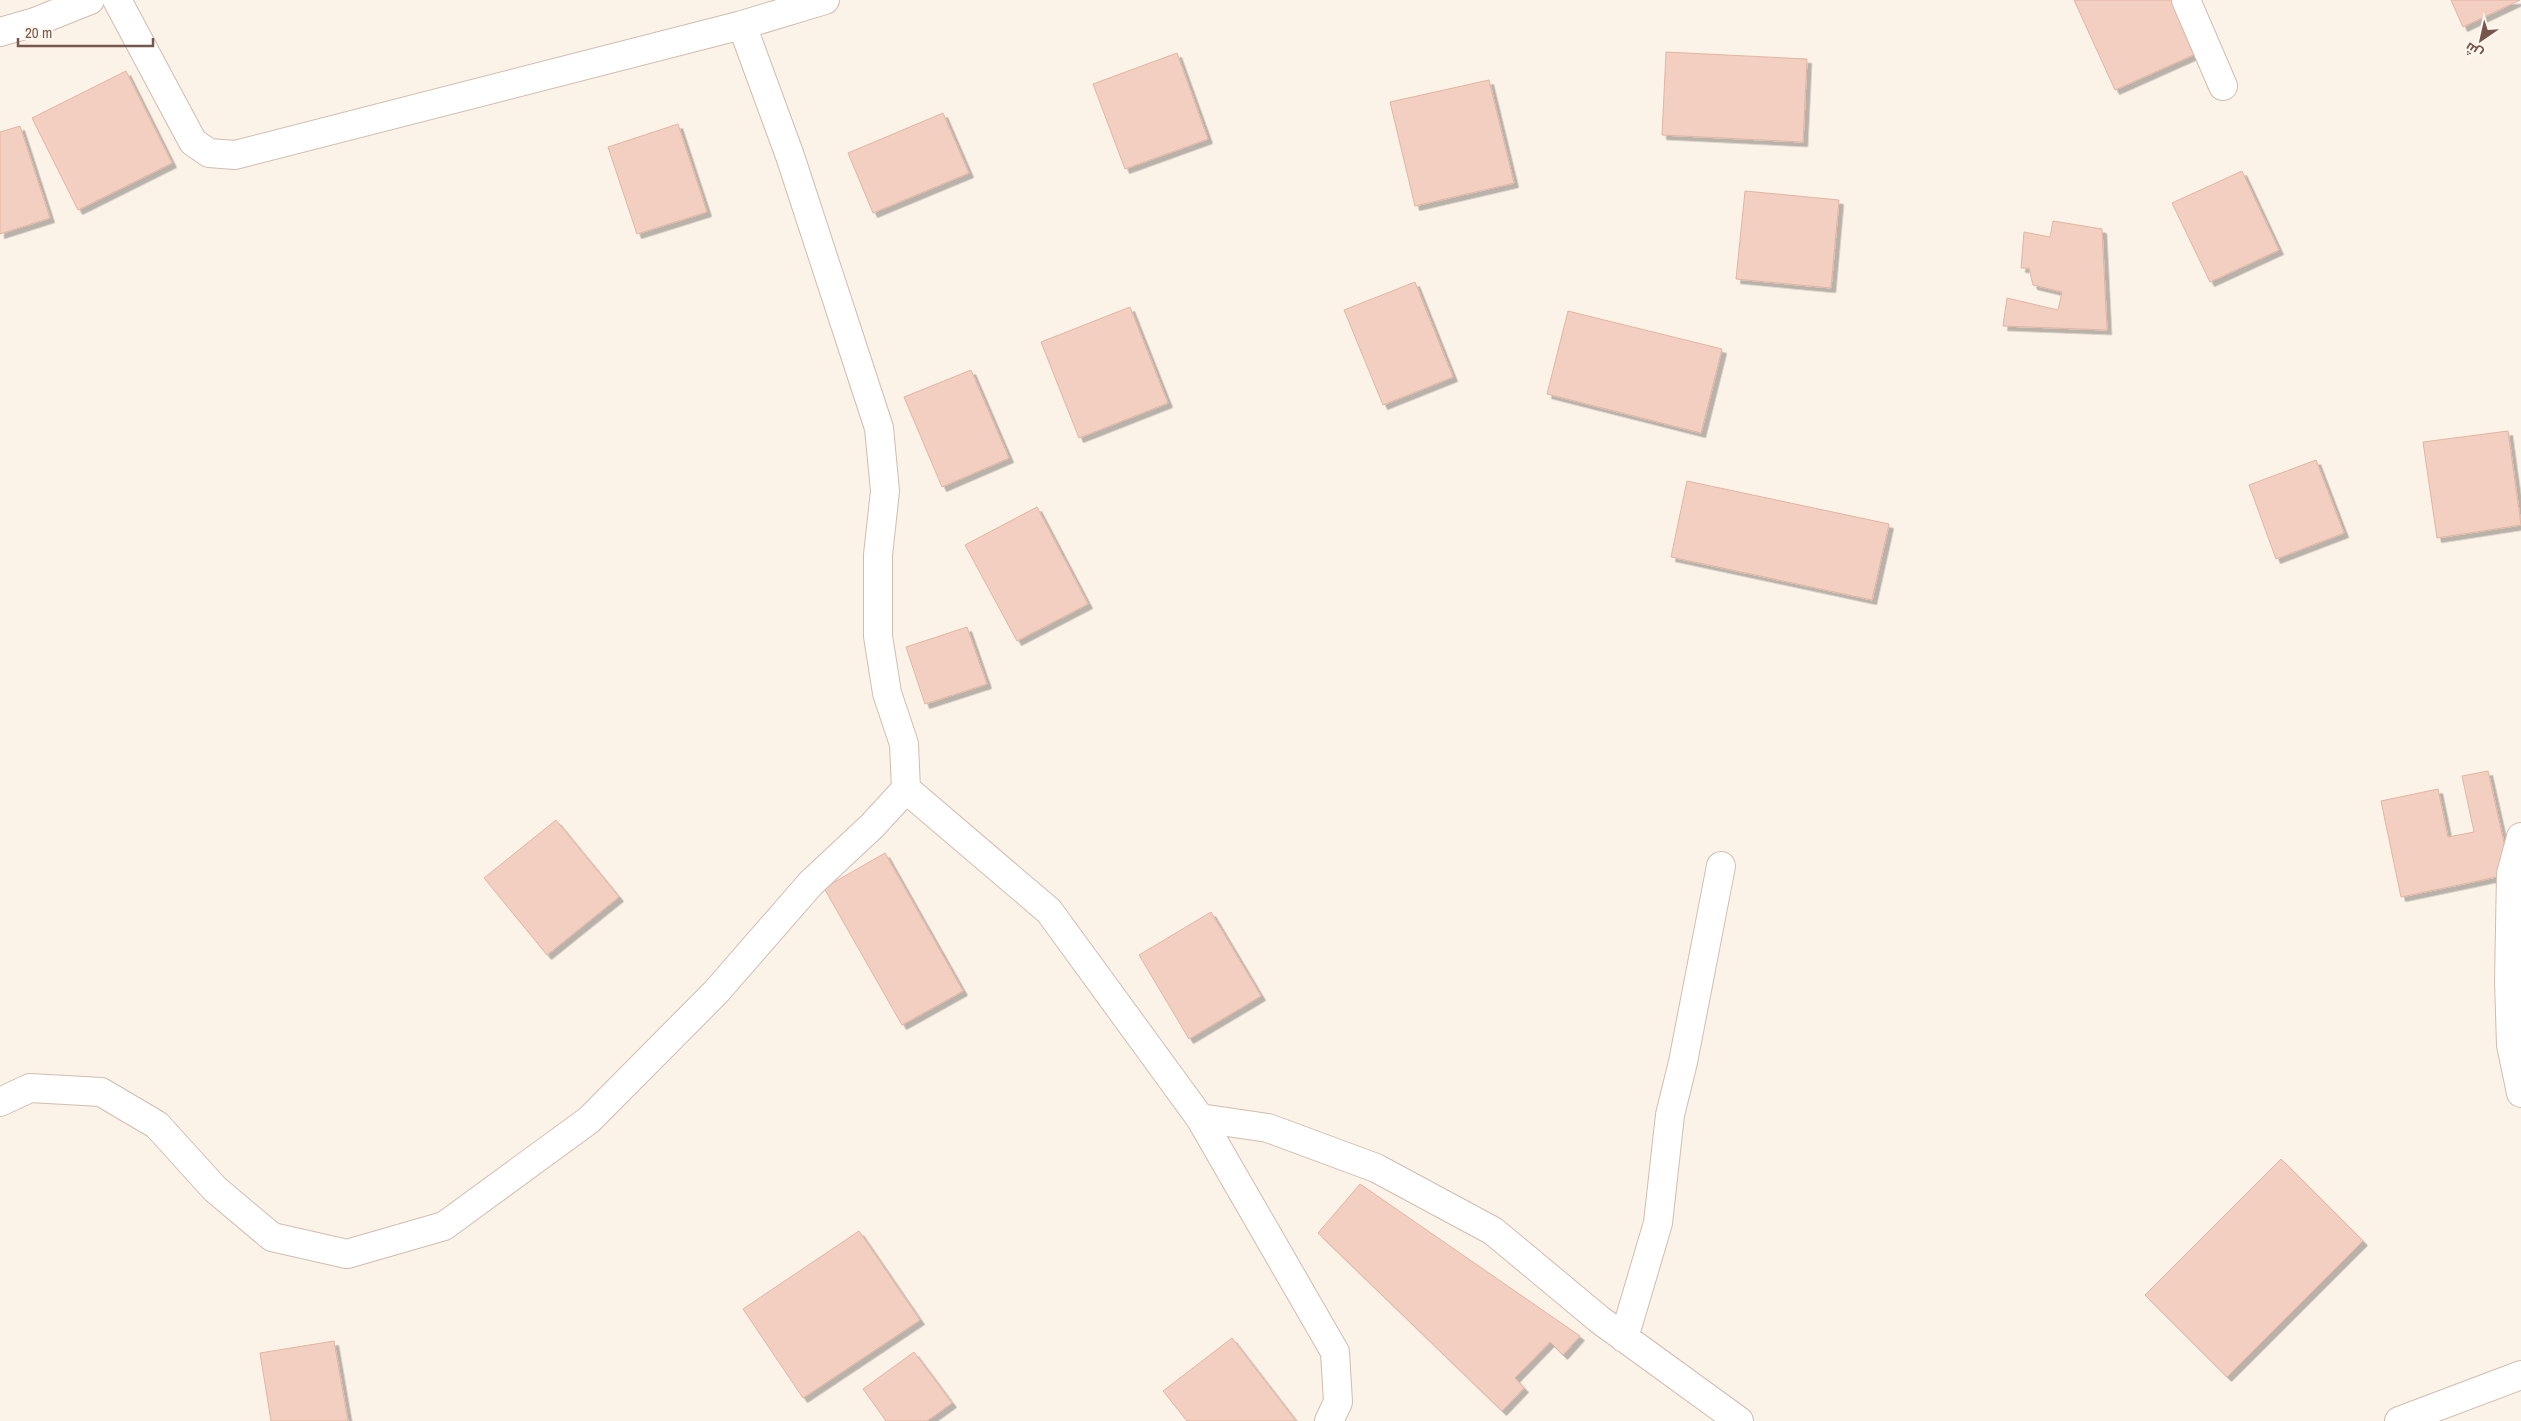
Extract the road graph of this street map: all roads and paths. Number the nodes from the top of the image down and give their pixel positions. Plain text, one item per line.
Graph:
1 (90, 0) edge
2 (117, 0) edge
3 (825, 0) edge
4 (2186, 0) edge
5 (742, 25) junction
6 (0, 32) edge
7 (2223, 86) dead end
8 (906, 789) junction
9 (2521, 838) edge
10 (1721, 866) dead end
11 (2521, 1093) edge
12 (0, 1102) edge
13 (1200, 1118) junction
14 (1624, 1338) junction
15 (2521, 1375) edge
16 (1328, 1421) edge
17 (1739, 1421) edge
18 (2399, 1421) edge

1 - 6 street
2 - 5 street
3 - 5 street
4 - 7 street
5 - 8 street
8 - 12 street
8 - 13 street
9 - 11 street
10 - 14 street
13 - 14 street
13 - 16 street
14 - 17 street
15 - 18 street

